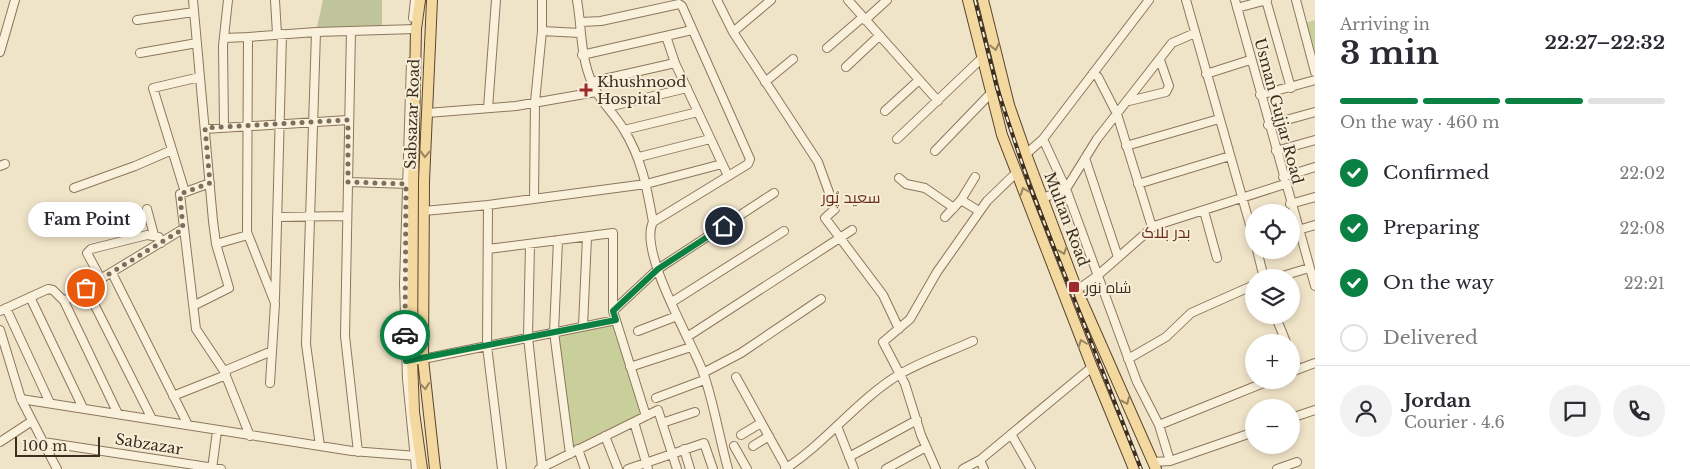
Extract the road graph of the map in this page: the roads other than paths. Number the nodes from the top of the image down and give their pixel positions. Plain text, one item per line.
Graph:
1 (15, 0) edge
2 (192, 0) edge
3 (228, 0) edge
4 (275, 0) edge
5 (414, 0) edge
6 (420, 0) edge
7 (432, 0) edge
8 (437, 0) edge
9 (496, 0) edge
10 (542, 0) edge
11 (577, 0) edge
12 (716, 0) edge
13 (848, 0) edge
14 (887, 0) edge
15 (968, 0) edge
16 (984, 0) edge
17 (1149, 0) edge
18 (1186, 0) edge
19 (1234, 0) edge
20 (1266, 0) edge
21 (1296, 0) edge
22 (766, 2) edge
23 (670, 3) edge
24 (1237, 8) junction
25 (194, 12) junction
26 (864, 19) junction
27 (137, 20) dead end
28 (580, 22) junction
29 (414, 29) junction
30 (692, 30) junction
31 (542, 31) junction
32 (316, 32) junction
33 (351, 32) junction
34 (733, 32) junction
35 (580, 33) junction
36 (1195, 33) junction
37 (280, 34) junction
38 (666, 36) junction
39 (880, 36) junction
40 (248, 37) junction
41 (224, 38) junction
42 (197, 43) junction
43 (827, 48) dead end
44 (0, 52) edge
45 (140, 54) dead end
46 (582, 55) junction
47 (982, 58) junction
48 (793, 59) dead end
49 (1160, 60) junction
50 (1250, 60) junction
51 (675, 63) junction
52 (846, 68) dead end
53 (1093, 72) junction
54 (1315, 72) edge
55 (1206, 74) junction
56 (200, 77) junction
57 (919, 80) junction
58 (1315, 80) edge
59 (591, 82) junction
60 (765, 82) junction
61 (687, 88) junction
62 (1291, 88) junction
63 (596, 92) junction
64 (990, 94) junction
65 (1260, 95) junction
66 (938, 101) junction
67 (1129, 101) junction
68 (535, 102) junction
69 (608, 107) junction
70 (488, 108) junction
71 (885, 111) dead end
72 (698, 112) junction
73 (1315, 112) edge
74 (429, 113) junction
75 (1117, 114) junction
76 (1219, 119) junction
77 (348, 120) junction
78 (313, 122) junction
79 (280, 124) junction
80 (1268, 125) junction
81 (247, 126) junction
82 (224, 127) junction
83 (205, 128) junction
84 (415, 130) junction
85 (426, 130) junction
86 (624, 130) junction
87 (710, 139) junction
88 (897, 139) dead end
89 (1043, 139) junction
90 (1315, 140) edge
91 (1126, 146) junction
92 (172, 150) junction
93 (935, 151) dead end
94 (1276, 151) junction
95 (1026, 154) junction
96 (1230, 156) junction
97 (639, 157) junction
98 (1085, 158) junction
99 (722, 164) junction
100 (1315, 167) edge
101 (1017, 172) junction
102 (728, 176) junction
103 (975, 177) dead end
104 (899, 178) dead end
105 (1284, 180) junction
106 (348, 182) junction
107 (210, 183) junction
108 (409, 184) junction
109 (646, 184) junction
110 (1138, 184) junction
111 (74, 188) dead end
112 (1066, 189) junction
113 (185, 192) junction
114 (774, 193) dead end
115 (1315, 197) edge
116 (1043, 198) junction
117 (534, 199) junction
118 (1243, 199) junction
119 (960, 200) junction
120 (1290, 204) joint
121 (488, 206) junction
122 (1245, 206) edge
123 (954, 208) junction
124 (147, 210) dead end
125 (424, 211) junction
126 (979, 211) junction
127 (1204, 211) junction
128 (278, 216) junction
129 (346, 216) junction
130 (311, 217) junction
131 (945, 217) dead end
132 (653, 222) junction
133 (1315, 226) edge
134 (1152, 227) junction
135 (183, 229) junction
136 (852, 230) dead end
137 (1300, 230) edge
138 (784, 231) dead end
139 (154, 235) junction
140 (248, 235) junction
141 (587, 237) junction
142 (840, 238) junction
143 (1300, 238) edge
144 (558, 240) junction
145 (161, 243) junction
146 (216, 244) junction
147 (530, 244) junction
148 (488, 249) junction
149 (1315, 254) edge
150 (1118, 257) junction
151 (1305, 257) junction
152 (1217, 258) dead end
153 (1309, 268) junction
154 (658, 269) junction
155 (1300, 271) edge
156 (112, 273) junction
157 (1097, 276) junction
158 (101, 279) junction
159 (1315, 286) edge
160 (86, 288) junction
161 (1245, 289) edge
162 (1077, 290) junction
163 (30, 297) junction
164 (820, 300) dead end
165 (64, 301) junction
166 (672, 302) junction
167 (275, 303) junction
168 (195, 305) junction
169 (3, 310) edge
170 (613, 311) junction
171 (678, 316) junction
172 (616, 320) junction
173 (583, 326) junction
174 (899, 329) junction
175 (0, 330) edge
176 (638, 331) dead end
177 (554, 332) junction
178 (528, 337) junction
179 (687, 337) junction
180 (973, 341) dead end
181 (488, 346) junction
182 (692, 347) junction
183 (272, 351) junction
184 (1128, 359) junction
185 (414, 360) junction
186 (1315, 363) edge
187 (630, 367) junction
188 (1092, 367) junction
189 (1300, 368) edge
190 (225, 373) junction
191 (900, 374) junction
192 (704, 376) junction
193 (736, 377) dead end
194 (270, 382) dead end
195 (1249, 389) edge
196 (173, 396) junction
197 (21, 398) junction
198 (656, 398) dead end
199 (50, 403) junction
200 (83, 408) junction
201 (1315, 410) edge
202 (695, 412) dead end
203 (118, 414) junction
204 (1300, 415) edge
205 (646, 416) junction
206 (152, 419) junction
207 (916, 420) junction
208 (32, 421) junction
209 (634, 422) junction
210 (662, 423) junction
211 (761, 423) junction
212 (188, 425) junction
213 (1159, 425) junction
214 (837, 426) junction
215 (218, 431) junction
216 (1011, 434) junction
217 (741, 435) dead end
218 (1245, 435) edge
219 (250, 436) junction
220 (605, 436) junction
221 (769, 436) junction
222 (0, 442) edge
223 (43, 442) junction
224 (320, 446) junction
225 (734, 446) dead end
226 (753, 446) dead end
227 (926, 447) junction
228 (578, 449) junction
229 (684, 449) junction
230 (358, 452) junction
231 (570, 454) junction
232 (672, 454) junction
233 (417, 456) junction
234 (849, 457) junction
235 (980, 460) junction
236 (1170, 461) junction
237 (1297, 462) dead end
238 (553, 466) edge
239 (647, 466) edge
240 (1153, 467) edge
241 (212, 468) edge
242 (540, 468) edge
243 (1132, 468) edge
244 (56, 469) edge
245 (221, 469) edge
246 (416, 469) edge
247 (422, 469) edge
248 (435, 469) edge
249 (502, 469) edge
250 (585, 469) edge
251 (618, 469) edge
252 (628, 469) edge
253 (676, 469) edge
254 (690, 469) edge
255 (713, 469) edge
256 (728, 469) edge
257 (747, 469) edge
258 (786, 469) edge
259 (854, 469) edge
260 (886, 469) edge
261 (936, 469) edge
262 (963, 469) edge
263 (984, 469) edge
264 (1031, 469) edge
265 (1277, 469) edge

1 - 44 street
2 - 25 street
3 - 41 street
4 - 37 street
5 - 29 street
6 - 29 main road, Sabsazar Road
7 - 74 main road, Sabsazar Road
8 - 74 street
9 - 70 street
10 - 31 street
11 - 28 street
12 - 34 street
13 - 26 street
14 - 26 street
15 - 47 main road, Multan Road
16 -> 95 main road, Multan Road
17 - 53 street
18 - 36 street
19 - 24 street, Usman Gujjar Road
20 - 24 street
20 - 62 street
21 - 54 street
22 - 34 street
23 - 28 street
23 - 30 street
24 - 50 street, Usman Gujjar Road
25 - 27 street
25 - 42 street
26 - 39 street
26 - 43 street
28 - 35 street
29 - 33 street
29 - 84 main road, Sabsazar Road
29 - 108 street
30 - 38 street
30 - 102 street
31 - 35 street
31 - 68 street
32 - 33 street
32 - 37 street
32 - 78 street
33 - 77 street
34 - 60 street
35 - 46 street
36 - 49 street
36 - 55 street
37 - 40 street
37 - 79 street
38 - 46 street
38 - 51 street
39 - 52 street
39 - 57 street
40 - 41 street
40 - 81 street
41 - 82 street
42 - 45 street
42 - 56 street
46 - 59 street
47 - 64 main road, Multan Road
47 - 66 street
48 - 60 street
49 - 67 street
49 - 67 street
50 - 55 street
50 - 65 street, Usman Gujjar Road
51 - 59 street
51 - 61 street
53 - 75 street
53 - 89 street
55 - 76 street
56 - 83 street
56 - 92 street
57 - 66 street
57 - 71 street
58 - 62 street
59 - 63 street
60 - 142 street
61 - 69 street
61 - 72 street
62 - 65 street
63 - 68 street
63 - 69 street
64 - 93 street
64 - 101 main road, Multan Road
65 - 80 street, Usman Gujjar Road
66 - 88 street
67 - 75 street
68 - 70 street
68 - 117 street
69 - 86 street
70 - 74 street
72 - 86 street
72 - 87 street
73 - 80 street
74 - 85 main road, Sabsazar Road
75 - 91 street
75 - 98 street
76 - 91 street
76 - 96 street
77 - 78 street
77 - 106 street
78 - 79 street
78 - 130 street
79 - 81 street
79 - 128 street
80 - 94 street, Usman Gujjar Road
81 - 82 street
81 - 140 street
82 - 83 street
83 - 107 street
84 - 85 main road
84 - 108 main road, Sabsazar Road
85 -> 125 main road, Sabsazar Road
86 - 97 street
87 - 97 street
87 - 99 street
89 - 95 street
89 - 112 street
90 - 94 street
91 - 110 street
92 - 111 street
92 - 113 street
94 - 105 street, Usman Gujjar Road
95 - 116 main road, Multan Road
96 - 110 street
96 - 118 street
97 - 109 street
98 - 112 street
98 - 150 street
99 - 102 street
99 - 109 street
100 - 105 street
101 - 126 street
188 -> 101 main road, Multan Road
102 - 132 street
103 - 119 street
104 - 123 street
105 - 118 street
105 - 120 street, Usman Gujjar Road
106 - 108 street
106 - 129 street
107 - 113 street
107 - 146 street
108 - 185 main road, Sabsazar Road
109 - 117 street
109 - 132 street
110 - 134 street
112 - 116 street
112 - 157 street
113 - 135 street
114 - 154 street
115 - 120 street
116 -> 162 main road, Multan Road
117 - 121 street
118 - 122 street
118 - 127 street
119 - 123 street
119 - 126 street
121 - 125 street
121 - 148 street
123 - 131 street
124 - 139 street
125 - 185 main road, Sabsazar Road
126 - 174 street
127 - 134 street
127 - 152 street
128 - 130 street
128 - 167 street
129 - 130 street
129 - 230 street
130 - 224 street
132 - 154 street
133 - 137 street
134 - 150 street
135 - 145 street
135 - 168 street
136 - 142 street
138 - 166 street
139 - 145 street
139 - 158 street
140 - 146 street
140 - 167 street
141 - 144 street
141 - 170 street
141 - 173 street
142 - 174 street
142 - 179 street
143 - 151 street, Usman Gujjar Road
144 - 147 street
144 - 177 street
145 - 156 street
146 - 168 street
147 - 148 street
147 - 178 street
148 - 181 street
149 - 151 street
150 - 157 street
151 - 153 street, Usman Gujjar Road
153 - 155 street
153 - 159 street, Usman Gujjar Road
154 - 166 street
154 - 170 street
156 - 158 street
156 - 196 street
157 - 162 street
157 - 184 street
158 - 160 street
160 - 165 street
160 - 206 street
161 - 184 street
162 -> 240 main road, Multan Road
163 - 165 street
163 - 169 street
163 - 200 street
164 - 192 street
165 - 203 street
166 - 171 street
167 - 183 street
168 - 190 street
169 - 199 street
170 - 172 street
171 - 176 street
171 - 179 street
172 - 173 street
172 - 187 street
173 - 177 street
174 - 191 street
175 - 197 street
177 - 178 street
177 - 231 street
178 - 181 street
178 - 242 street
179 - 182 street
180 - 191 street
181 - 185 street
181 - 249 street
182 - 187 street
182 - 192 street
183 - 190 street
183 - 194 street
184 - 213 street
185 - 233 main road, Sabsazar Road
185 -> 248 main road, Sabsazar Road
186 - 189 street
187 - 205 street
188 - 216 street
188 - 243 main road, Multan Road
190 - 196 street
190 - 219 street
191 - 207 street
191 - 214 street
192 - 198 street
192 - 256 street
193 - 211 street
195 - 213 street
196 - 212 street
197 - 199 street
197 - 208 street
199 - 200 street
200 - 203 street
201 - 204 street
202 - 210 street
203 - 206 street
205 - 209 street
205 - 210 street
206 - 212 street
207 - 227 street
207 - 234 street
208 - 222 street
208 - 223 street
209 - 220 street
209 - 239 street
210 - 232 street
211 - 217 street
211 - 221 street
212 - 215 street
213 - 236 street
214 - 234 street
214 - 258 street
215 - 219 street
215 - 241 street
216 - 235 street
216 - 264 street
218 - 236 street
219 - 224 street
220 - 228 street
220 - 251 street
221 - 226 street
221 - 258 street
223 - 241 street, Sabzazar
223 - 244 street
224 - 230 street
225 - 257 street
227 - 260 street
227 - 261 street
228 - 231 street
228 - 250 street
229 - 232 street
229 - 254 street
229 - 255 street
230 - 233 street
231 - 238 street
232 - 239 street
232 - 253 street
233 - 246 street
233 - 247 main road, Sabsazar Road
234 - 259 street
235 - 262 street
235 - 263 street
236 - 240 street
237 - 265 street
238 - 242 street
239 - 252 street
241 - 245 street, Sabzazar

